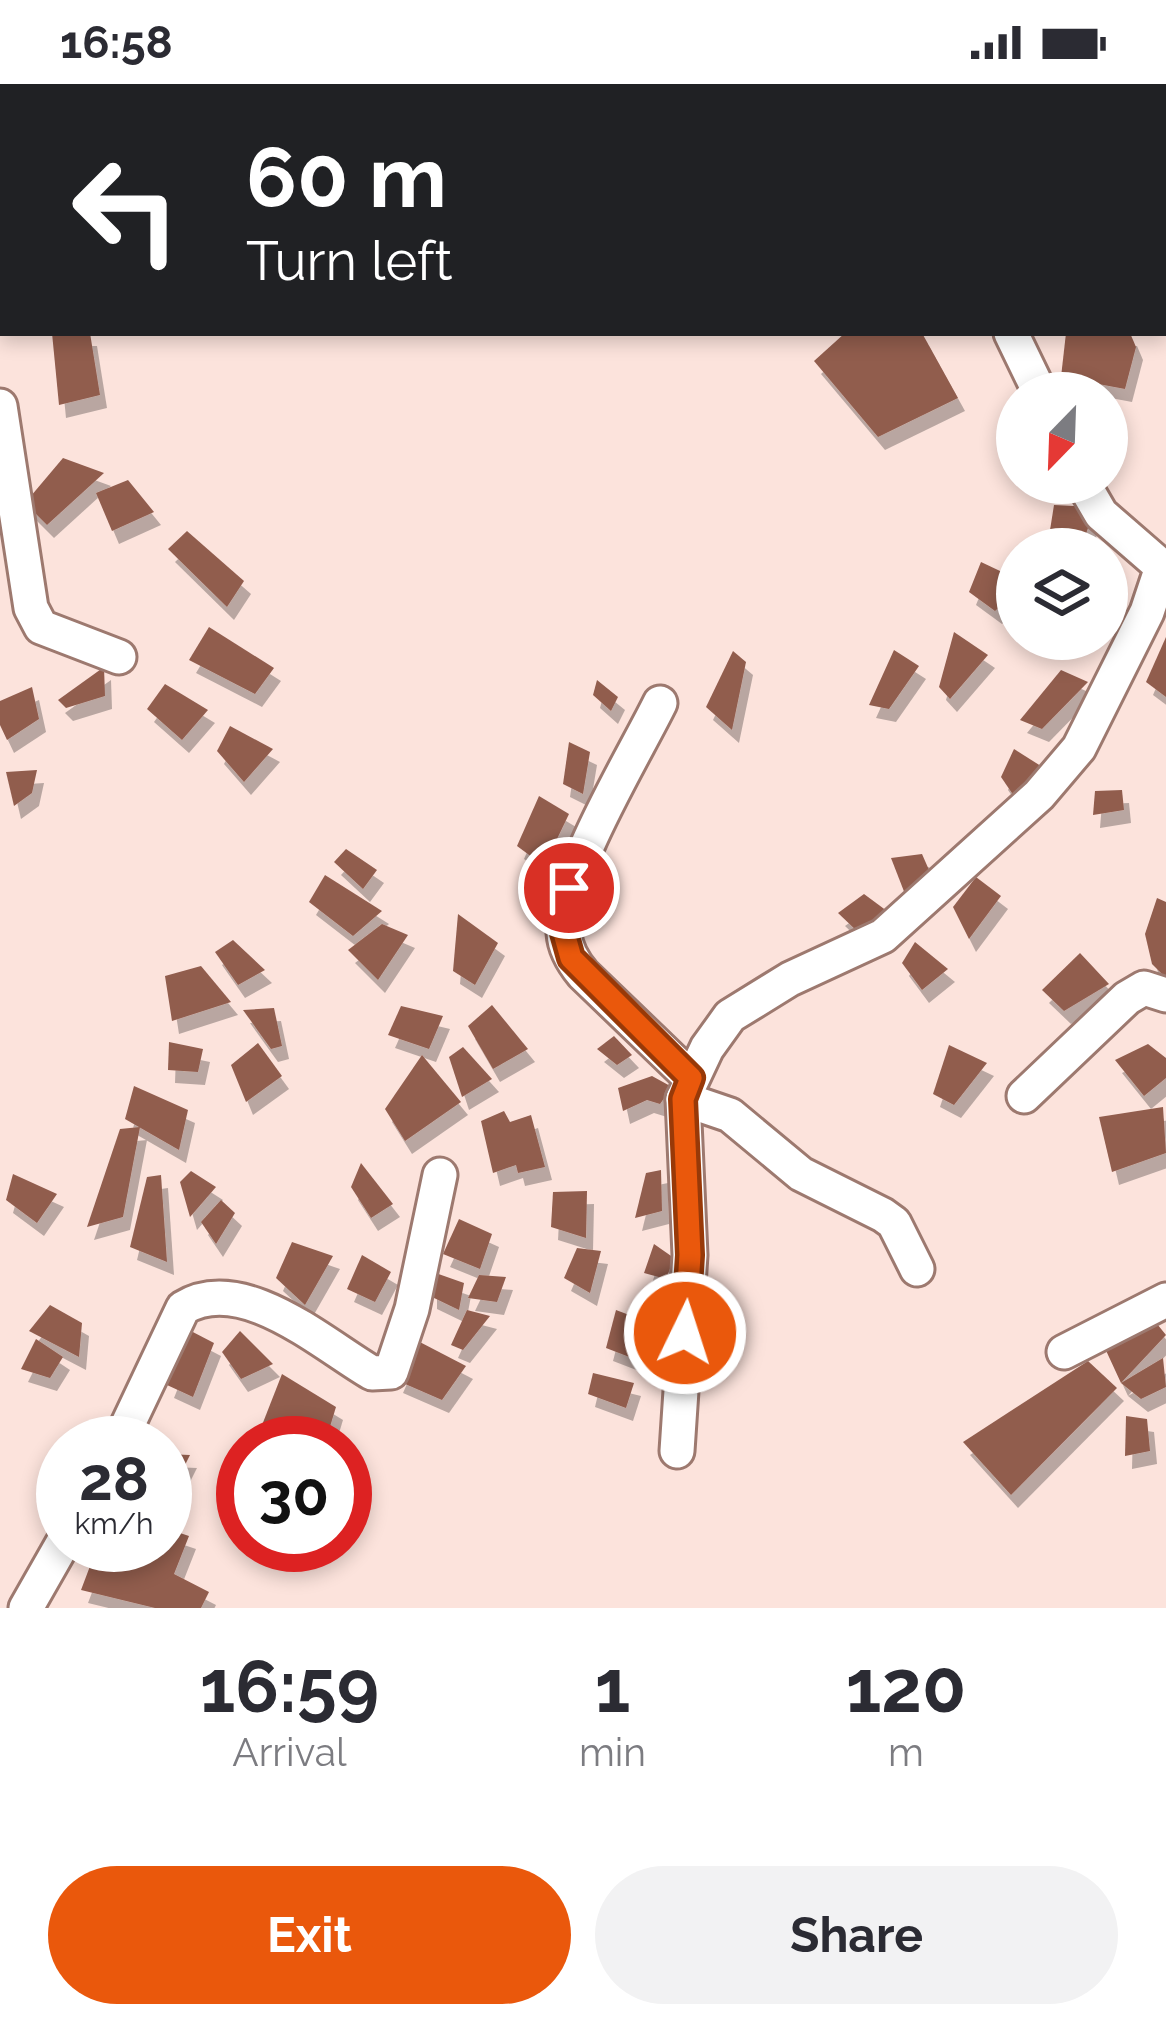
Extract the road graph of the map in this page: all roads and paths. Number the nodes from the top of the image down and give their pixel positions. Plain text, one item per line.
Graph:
1 (1012, 336) edge
2 (1030, 372) edge
3 (0, 406) edge
4 (1098, 504) edge
5 (1163, 565) edge
6 (119, 657) dead end
7 (660, 703) dead end
8 (1166, 995) edge
9 (687, 1089) junction
10 (1024, 1096) dead end
11 (440, 1175) dead end
12 (916, 1268) dead end
13 (1166, 1300) edge
14 (1064, 1352) dead end
15 (132, 1416) edge
16 (677, 1450) dead end
17 (46, 1572) edge
18 (26, 1608) edge

1 - 2 street
3 - 6 street
4 - 5 street
5 - 9 street
7 - 9 street
8 - 10 street
9 - 12 street
9 - 16 street
11 - 15 street
13 - 14 street
17 - 18 street

